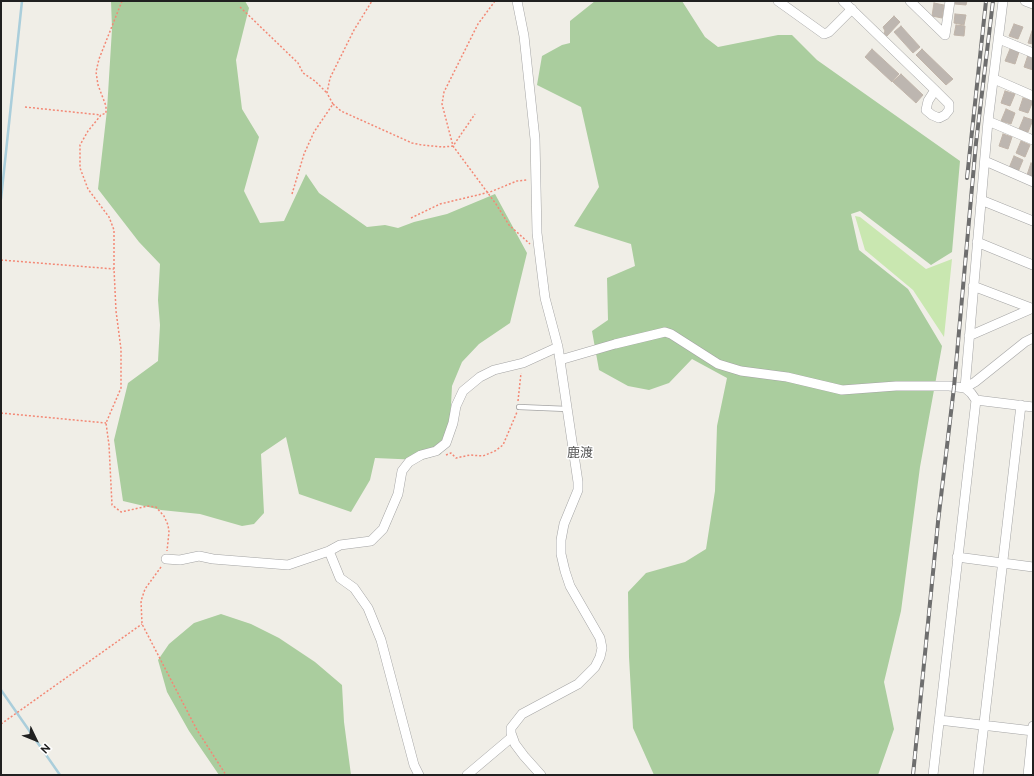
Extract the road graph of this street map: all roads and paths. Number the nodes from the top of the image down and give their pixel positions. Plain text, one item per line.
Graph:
1 (122, 1) edge
2 (372, 1) edge
3 (495, 1) edge
4 (517, 1) edge
5 (778, 1) edge
6 (844, 1) edge
7 (910, 1) edge
8 (950, 1) edge
9 (1003, 1) edge
10 (1025, 1) edge
11 (1033, 4) edge
12 (240, 7) dead end
13 (852, 9) junction
14 (999, 39) junction
15 (1033, 53) edge
16 (994, 79) junction
17 (935, 90) dead end
18 (327, 92) junction
19 (1033, 96) edge
20 (333, 104) junction
21 (24, 107) dead end
22 (101, 114) junction
23 (474, 114) dead end
24 (988, 121) junction
25 (1033, 140) edge
26 (453, 146) junction
27 (985, 161) junction
28 (535, 182) junction
29 (1033, 182) edge
30 (486, 192) junction
31 (292, 194) dead end
32 (981, 200) junction
33 (411, 218) dead end
34 (1033, 221) edge
35 (977, 242) junction
36 (539, 252) junction
37 (1, 260) edge
38 (1033, 265) edge
39 (114, 269) junction
40 (973, 286) junction
41 (1032, 308) edge
42 (969, 336) junction
43 (1033, 338) edge
44 (558, 347) junction
45 (560, 360) junction
46 (523, 364) junction
47 (965, 388) junction
48 (976, 400) junction
49 (1021, 405) junction
50 (519, 407) junction
51 (1033, 407) edge
52 (567, 409) junction
53 (1, 413) edge
54 (106, 423) junction
55 (447, 441) junction
56 (329, 550) junction
57 (957, 557) junction
58 (166, 559) junction
59 (1003, 563) junction
60 (1033, 567) edge
61 (142, 624) junction
62 (939, 720) junction
63 (1, 724) edge
64 (984, 725) junction
65 (1033, 728) edge
66 (512, 737) junction
67 (226, 775) edge
68 (419, 775) edge
69 (467, 775) edge
70 (541, 775) edge
71 (933, 775) edge
72 (978, 775) edge
73 (1028, 775) edge

1 - 22 path
2 - 18 path
3 - 26 path
4 - 28 street
5 - 13 street
6 - 13 street
7 - 8 street
9 - 14 street
10 - 11 street
12 - 18 path
13 - 17 street
14 - 15 street
14 - 16 street
16 - 19 street
16 - 24 street
18 - 20 path
20 - 26 path
20 - 31 path
21 - 22 path
22 - 39 path
23 - 26 path
24 - 25 street
24 - 27 street
26 - 30 path
27 - 29 street
27 - 32 street
28 - 30 path
28 - 36 street
30 - 33 path
30 - 36 path
32 - 34 street
32 - 35 street
35 - 38 street
35 - 40 street
36 - 44 street
37 - 39 path
39 - 54 path
40 - 41 street
40 - 42 street
41 - 42 street
42 - 47 street
43 - 47 street
44 - 45 street
44 - 46 street
45 - 47 street
45 - 52 street
46 - 50 path
46 - 55 street
47 - 48 street
48 - 49 street
48 - 57 street
49 - 51 street
49 - 59 street
50 - 52 lane
50 - 55 path
52 - 66 street
53 - 54 path
54 - 58 path
55 - 56 street
56 - 58 street
56 - 68 street
57 - 59 street
57 - 62 street
58 - 61 path
59 - 60 street
59 - 64 street
61 - 63 path
61 - 67 path
62 - 64 street
62 - 71 street
64 - 65 street
64 - 72 street
65 - 73 street
66 - 69 street
66 - 70 street

